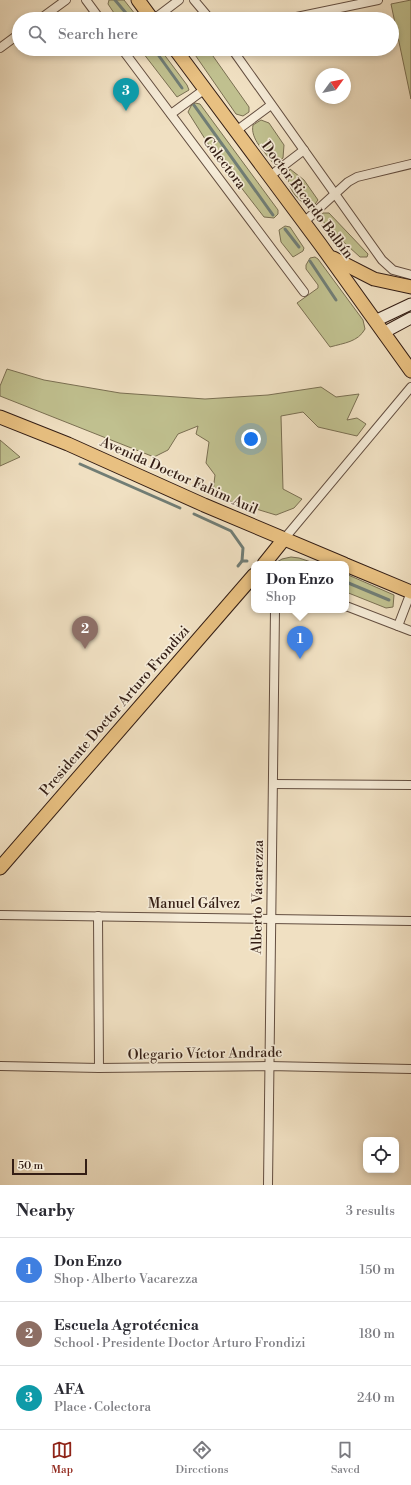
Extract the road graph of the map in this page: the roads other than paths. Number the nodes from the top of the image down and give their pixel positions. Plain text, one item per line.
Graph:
1 (66, 0) edge
2 (138, 0) edge
3 (179, 0) edge
4 (194, 0) edge
5 (378, 0) edge
6 (88, 1) edge
7 (50, 12) edge
8 (95, 12) edge
9 (147, 12) edge
10 (163, 12) edge
11 (204, 12) edge
12 (321, 12) edge
13 (12, 39) edge
14 (0, 48) edge
15 (127, 56) edge
16 (180, 56) edge
17 (237, 56) edge
18 (205, 89) junction
19 (271, 105) junction
20 (171, 114) junction
21 (236, 131) junction
22 (304, 150) junction
23 (411, 164) edge
24 (270, 176) junction
25 (335, 194) junction
26 (304, 222) junction
27 (330, 257) junction
28 (411, 275) edge
29 (411, 287) edge
30 (304, 292) dead end
31 (411, 304) edge
32 (411, 318) edge
33 (375, 321) junction
34 (383, 332) junction
35 (411, 372) edge
36 (411, 387) edge
37 (0, 417) edge
38 (284, 539) junction
39 (266, 561) edge
40 (338, 561) edge
41 (349, 566) edge
42 (251, 579) edge
43 (411, 592) edge
44 (349, 607) edge
45 (275, 613) edge
46 (398, 626) junction
47 (411, 631) edge
48 (273, 784) junction
49 (411, 785) edge
50 (0, 868) edge
51 (0, 915) edge
52 (98, 916) junction
53 (271, 918) junction
54 (411, 921) edge
55 (0, 1066) edge
56 (269, 1066) junction
57 (99, 1068) junction
58 (411, 1069) edge
59 (268, 1185) edge

1 - 7 street
2 - 9 main road
3 - 10 street
4 - 11 street
5 - 12 street
6 - 8 street
13 - 14 street
15 - 20 street, Colectora
16 - 18 main road, Doctor Ricardo Balbín
17 - 19 street
18 - 20 street
18 - 21 main road, Doctor Ricardo Balbín
19 - 21 street
19 - 22 street
20 - 30 street, Colectora
21 - 24 main road, Doctor Ricardo Balbín
22 - 24 street
22 - 25 street
23 - 25 street
24 - 26 main road, Doctor Ricardo Balbín
25 - 26 street
25 - 28 street
26 - 27 main road, Doctor Ricardo Balbín
27 - 29 main road
27 - 33 main road, Doctor Ricardo Balbín
31 - 33 main road
32 - 34 main road
33 - 34 main road, Doctor Ricardo Balbín
34 - 35 main road, Doctor Ricardo Balbín
36 - 38 street
37 - 38 main road, Avenida Doctor Fahim Auil
38 - 39 main road
38 - 40 main road, Avenida Doctor Fahim Auil
41 - 43 main road, Avenida Doctor Fahim Auil
42 - 50 main road, Presidente Doctor Arturo Frondizi
43 - 46 street
44 - 46 street
45 - 48 street, Alberto Vacarezza
46 - 47 street
48 - 49 street
48 - 53 street, Alberto Vacarezza
51 - 52 street, Manuel Gálvez
52 - 53 street, Manuel Gálvez
52 - 57 street
53 - 54 street, Manuel Gálvez
53 - 56 street, Alberto Vacarezza
55 - 57 street, Olegario Víctor Andrade
56 - 57 street, Olegario Víctor Andrade
56 - 58 street, Olegario Víctor Andrade
56 - 59 street, Alberto Vacarezza

